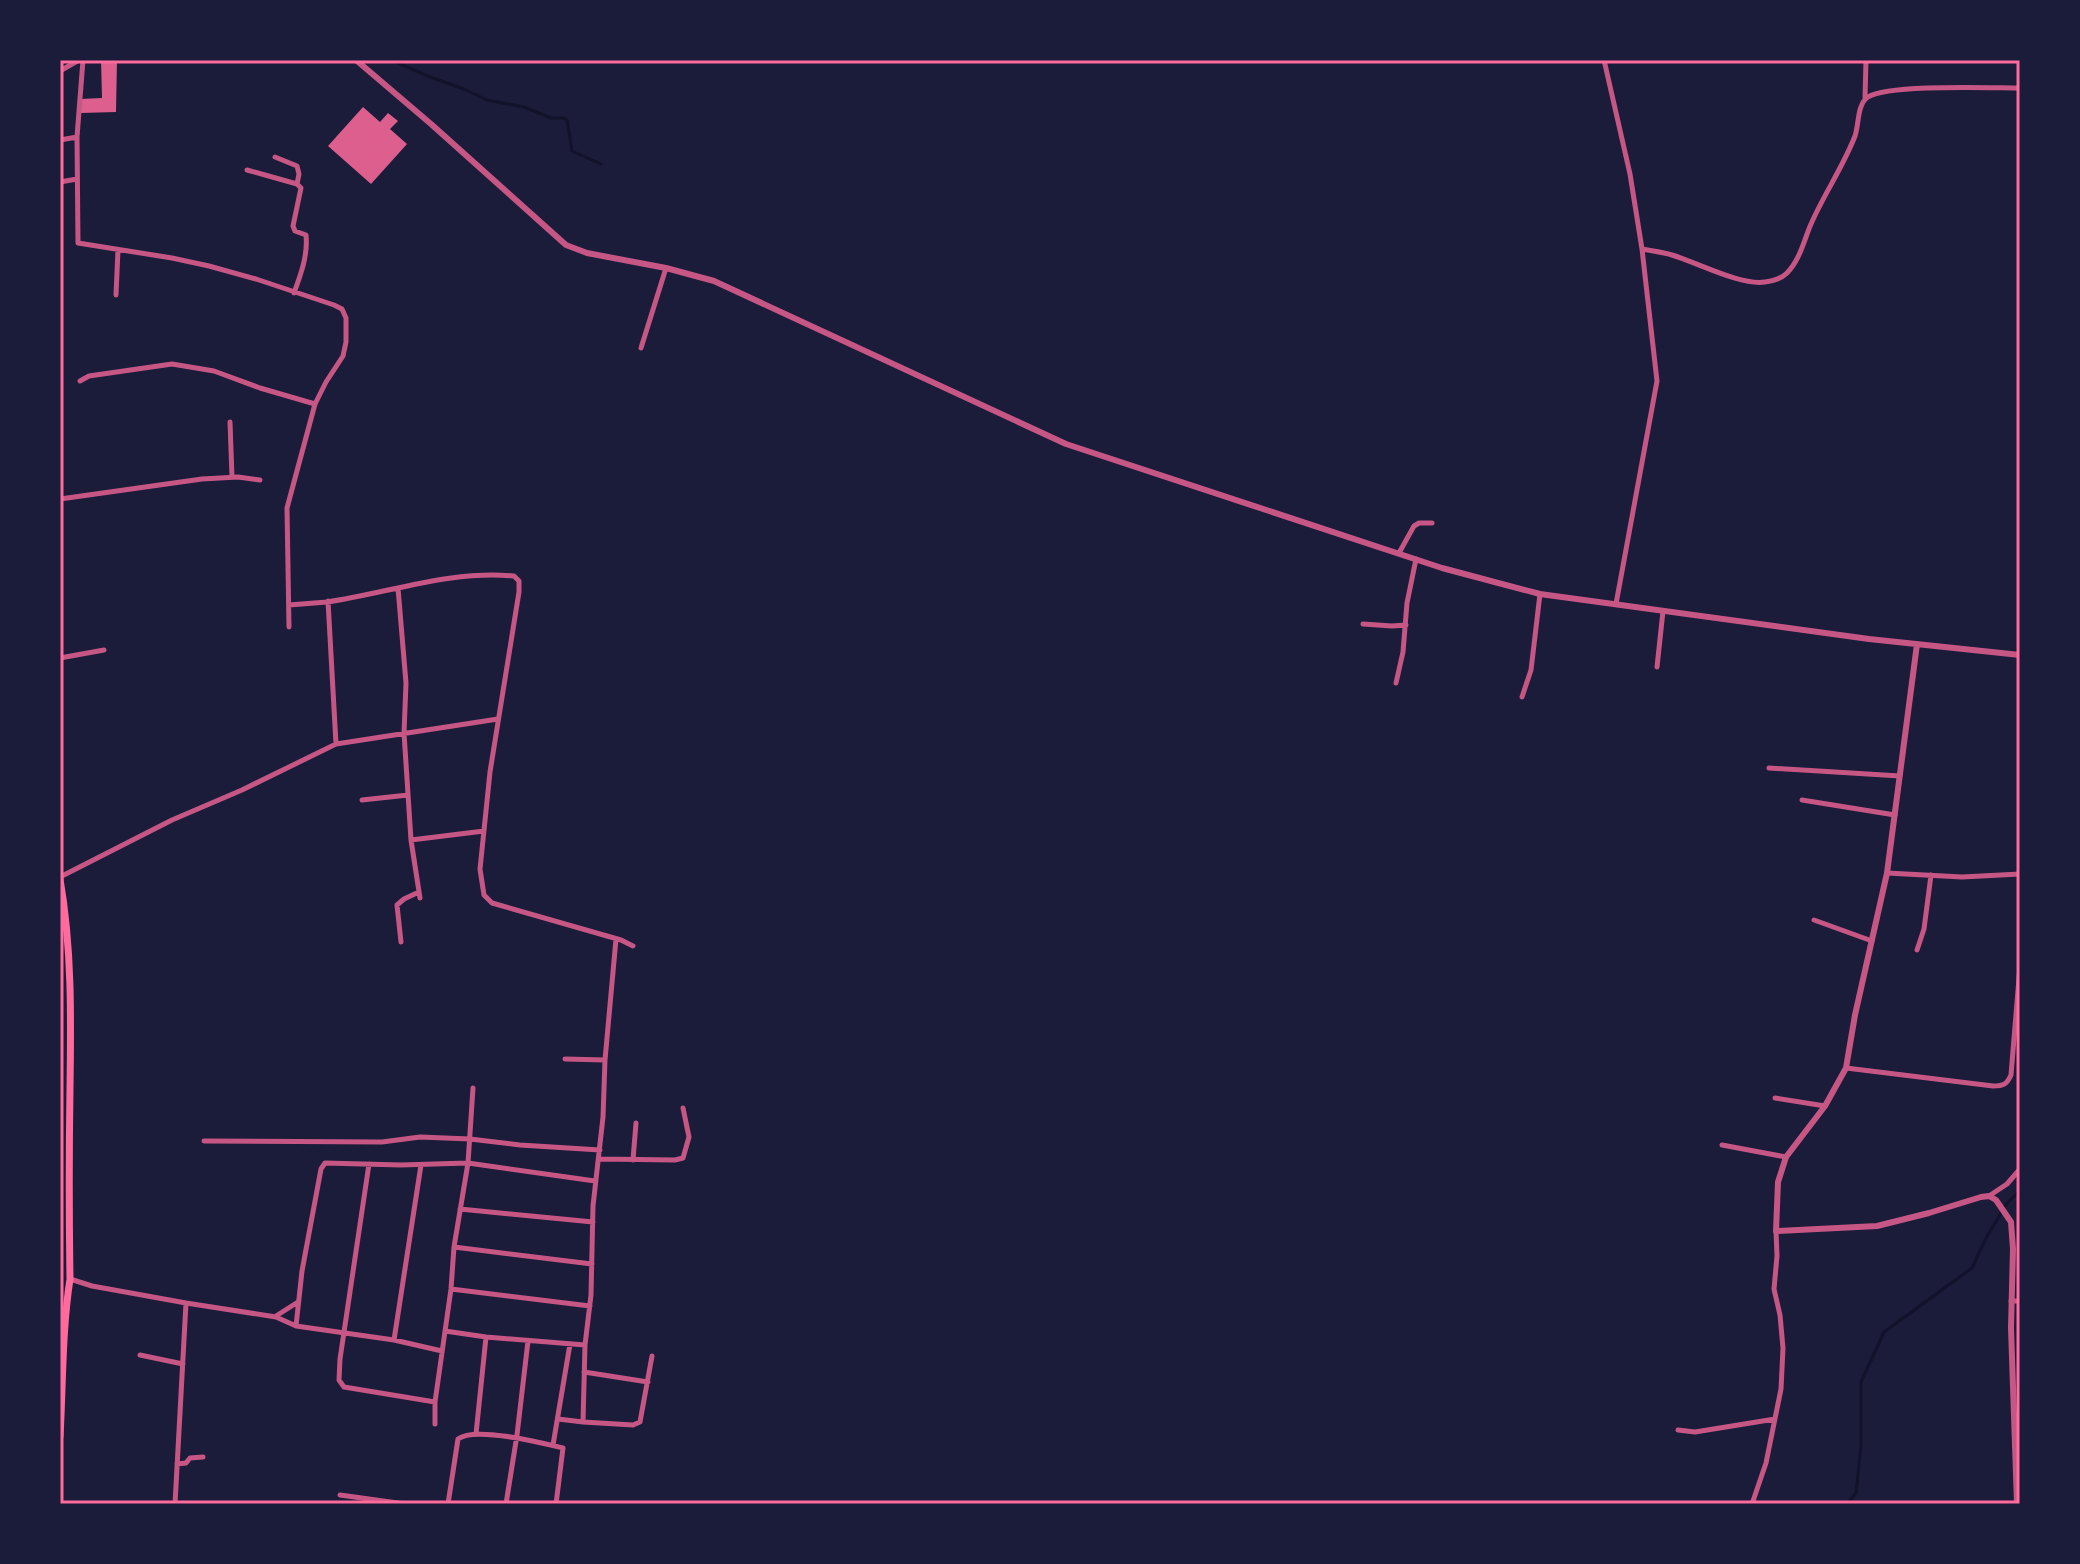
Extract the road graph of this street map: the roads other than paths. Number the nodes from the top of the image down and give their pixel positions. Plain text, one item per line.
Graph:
1 (81, 60) edge
2 (356, 60) edge
3 (1604, 60) edge
4 (1866, 60) edge
5 (60, 71) edge
6 (2020, 88) edge
7 (1865, 99) junction
8 (77, 137) junction
9 (60, 140) edge
10 (275, 157) dead end
11 (247, 170) dead end
12 (77, 179) junction
13 (60, 182) edge
14 (297, 184) junction
15 (1642, 249) junction
16 (118, 250) junction
17 (666, 268) junction
18 (294, 293) junction
19 (116, 295) dead end
20 (641, 348) dead end
21 (80, 381) dead end
22 (315, 404) junction
23 (230, 422) dead end
24 (232, 477) junction
25 (260, 480) dead end
26 (60, 499) edge
27 (1432, 523) dead end
28 (1399, 553) junction
29 (1416, 559) junction
30 (398, 588) junction
31 (1540, 594) junction
32 (328, 601) junction
33 (1616, 604) junction
34 (289, 605) junction
35 (1663, 611) junction
36 (1363, 624) dead end
37 (1406, 625) junction
38 (289, 627) dead end
39 (1917, 644) junction
40 (104, 650) dead end
41 (2020, 655) edge
42 (60, 658) edge
43 (1657, 667) dead end
44 (1396, 683) dead end
45 (1522, 697) dead end
46 (498, 719) junction
47 (404, 733) junction
48 (336, 744) junction
49 (1769, 768) dead end
50 (1900, 776) junction
51 (408, 795) junction
52 (362, 800) dead end
53 (1802, 800) dead end
54 (1895, 815) junction
55 (484, 831) junction
56 (411, 840) junction
57 (1887, 873) junction
58 (2020, 874) edge
59 (60, 878) edge
60 (1931, 879) junction
61 (63, 916) edge
62 (1814, 920) dead end
63 (616, 939) junction
64 (1872, 941) junction
65 (401, 942) dead end
66 (633, 946) dead end
67 (1917, 950) dead end
68 (2020, 966) edge
69 (565, 1059) dead end
70 (605, 1060) junction
71 (1846, 1068) junction
72 (473, 1088) dead end
73 (1775, 1098) dead end
74 (1825, 1106) junction
75 (683, 1108) dead end
76 (636, 1123) dead end
77 (470, 1139) junction
78 (204, 1141) dead end
79 (1722, 1145) dead end
80 (600, 1150) junction
81 (1786, 1157) junction
82 (599, 1159) junction
83 (633, 1160) junction
84 (468, 1163) junction
85 (369, 1164) junction
86 (421, 1165) junction
87 (2020, 1169) edge
88 (595, 1181) junction
89 (1991, 1196) junction
90 (64, 1198) edge
91 (460, 1209) junction
92 (593, 1222) junction
93 (1776, 1231) junction
94 (454, 1247) junction
95 (592, 1264) junction
96 (70, 1279) junction
97 (451, 1289) junction
98 (2011, 1301) junction
99 (2020, 1301) edge
100 (299, 1302) junction
101 (186, 1303) junction
102 (590, 1306) junction
103 (62, 1315) edge
104 (276, 1317) junction
105 (296, 1326) junction
106 (445, 1331) junction
107 (345, 1333) junction
108 (486, 1337) junction
109 (394, 1340) junction
110 (528, 1341) junction
111 (570, 1344) junction
112 (585, 1345) junction
113 (442, 1351) junction
114 (140, 1355) dead end
115 (652, 1356) dead end
116 (183, 1364) junction
117 (62, 1366) edge
118 (584, 1372) junction
119 (648, 1382) junction
120 (435, 1402) junction
121 (558, 1419) junction
122 (1775, 1419) junction
123 (583, 1422) junction
124 (435, 1424) dead end
125 (1678, 1430) dead end
126 (476, 1434) junction
127 (60, 1436) edge
128 (516, 1438) junction
129 (553, 1445) junction
130 (203, 1457) dead end
131 (177, 1464) junction
132 (340, 1495) dead end
133 (175, 1504) edge
134 (405, 1504) edge
135 (448, 1504) edge
136 (506, 1504) edge
137 (556, 1504) edge
138 (1752, 1504) edge
139 (2017, 1504) edge

1 - 5 street
1 - 8 street
2 - 17 street
3 - 15 street
4 - 7 street
6 - 7 street
7 - 15 street
8 - 9 street
8 - 12 street
10 - 14 street
11 - 14 street
12 - 13 street
12 - 16 street
14 - 18 street
15 - 33 street
16 - 18 street
16 - 19 street
17 - 20 street
17 - 28 street
18 - 22 street
21 - 22 street
22 - 34 street
23 - 24 street
24 - 25 street
24 - 26 street
27 - 28 street
28 - 29 street
29 - 31 street
29 - 37 street
30 - 32 street
30 - 46 street
30 - 47 street
31 - 33 street
31 - 45 street
32 - 34 street
32 - 48 street
33 - 35 street
34 - 38 street
35 - 39 street
35 - 43 street
36 - 37 street
37 - 44 street
39 - 41 street
39 - 50 street
40 - 42 street
46 - 47 street
46 - 55 street
47 - 48 street
47 - 51 street
48 - 59 street
49 - 50 street
50 - 54 street
51 - 52 street
51 - 56 street
53 - 54 street
54 - 57 street
55 - 56 street
55 - 63 street
56 - 65 street
57 - 60 street
57 - 64 street
58 - 60 street
59 - 61 main road
60 - 67 street
61 - 90 main road
62 - 64 street
63 - 66 street
63 - 70 street
64 - 71 street
68 - 71 street
69 - 70 street
70 - 80 street
71 - 74 street
72 - 77 street
73 - 74 street
74 - 81 street
75 - 83 street
76 - 83 street
77 - 78 street
77 - 80 street
77 - 84 street
79 - 81 street
80 - 82 street
81 - 93 street
82 - 83 street
82 - 88 street
84 - 86 street
84 - 88 street
84 - 91 street
85 - 86 street
85 - 100 street
85 - 107 street
86 - 109 street
87 - 89 street
88 - 92 street
89 - 93 street
89 - 98 street
90 - 96 main road
91 - 92 street
91 - 94 street
92 - 95 street
93 - 122 street
94 - 95 street
94 - 97 street
95 - 102 street
96 - 101 street
96 - 103 main road
97 - 102 street
97 - 106 street
98 - 99 street
98 - 139 street
100 - 104 street
100 - 105 street
101 - 104 street
101 - 116 street
102 - 112 street
103 - 117 main road
104 - 105 street
105 - 107 street
106 - 108 street
106 - 113 street
107 - 109 street
107 - 120 street
108 - 110 street
108 - 126 street
109 - 113 street
110 - 111 street
110 - 128 street
111 - 112 street
111 - 121 street
112 - 118 street
113 - 120 street
114 - 116 street
115 - 119 street
116 - 131 street
117 - 127 main road
118 - 119 street
118 - 123 street
119 - 123 street
120 - 124 street
121 - 123 street
121 - 129 street
122 - 125 street
122 - 138 street
126 - 128 street
126 - 135 street
128 - 129 street
128 - 136 street
129 - 137 street
130 - 131 street
131 - 133 street
132 - 134 street

